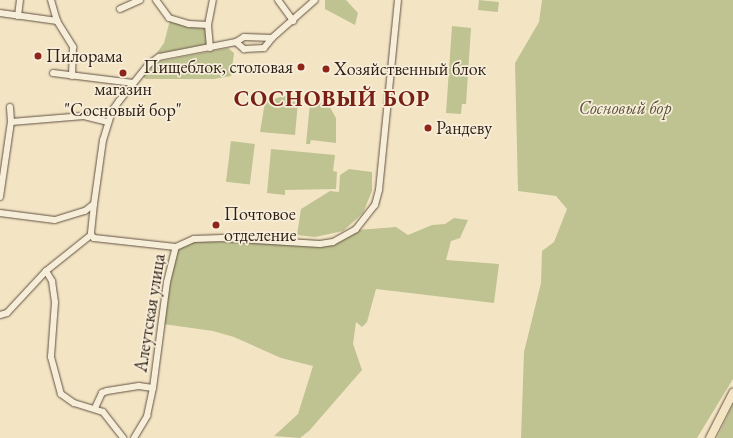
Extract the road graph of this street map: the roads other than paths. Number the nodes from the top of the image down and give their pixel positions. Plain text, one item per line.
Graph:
1 (20, 0) edge
2 (51, 0) edge
3 (140, 0) edge
4 (156, 0) edge
5 (213, 0) edge
6 (278, 0) edge
7 (315, 0) edge
8 (398, 0) edge
9 (120, 9) dead end
10 (0, 13) edge
11 (18, 16) junction
12 (294, 20) junction
13 (57, 22) junction
14 (208, 25) junction
15 (272, 38) junction
16 (236, 42) junction
17 (210, 48) junction
18 (53, 73) dead end
19 (72, 76) junction
20 (133, 83) junction
21 (10, 107) dead end
22 (11, 122) junction
23 (108, 122) junction
24 (0, 197) edge
25 (94, 204) junction
26 (0, 213) edge
27 (91, 235) junction
28 (176, 247) junction
29 (46, 271) junction
30 (0, 315) edge
31 (153, 388) junction
32 (733, 393) edge
33 (95, 408) junction
34 (716, 424) junction
35 (122, 438) edge
36 (134, 438) edge
37 (707, 438) edge
38 (710, 438) edge

1 - 11 street
2 - 13 street
3 - 9 street
4 - 14 street
5 - 14 street
6 - 12 street
7 - 12 street
8 - 28 street
10 - 11 street
11 - 13 street
12 - 15 street
13 - 19 street
14 - 17 street
15 - 16 street
15 - 16 street
16 - 17 street
17 - 20 street
18 - 19 street
19 - 20 street
20 - 23 street
21 - 22 street
22 - 23 street
22 - 24 street
23 - 25 street
25 - 26 street
25 - 27 street
27 - 28 street, Алеутская улица
27 - 29 street
28 - 31 street, Алеутская улица
29 - 30 street
29 - 33 street
31 - 33 street, Алеутская улица
31 - 36 street, Алеутская улица
32 - 34 main road
33 - 35 street
34 - 37 main road
34 - 38 main road

